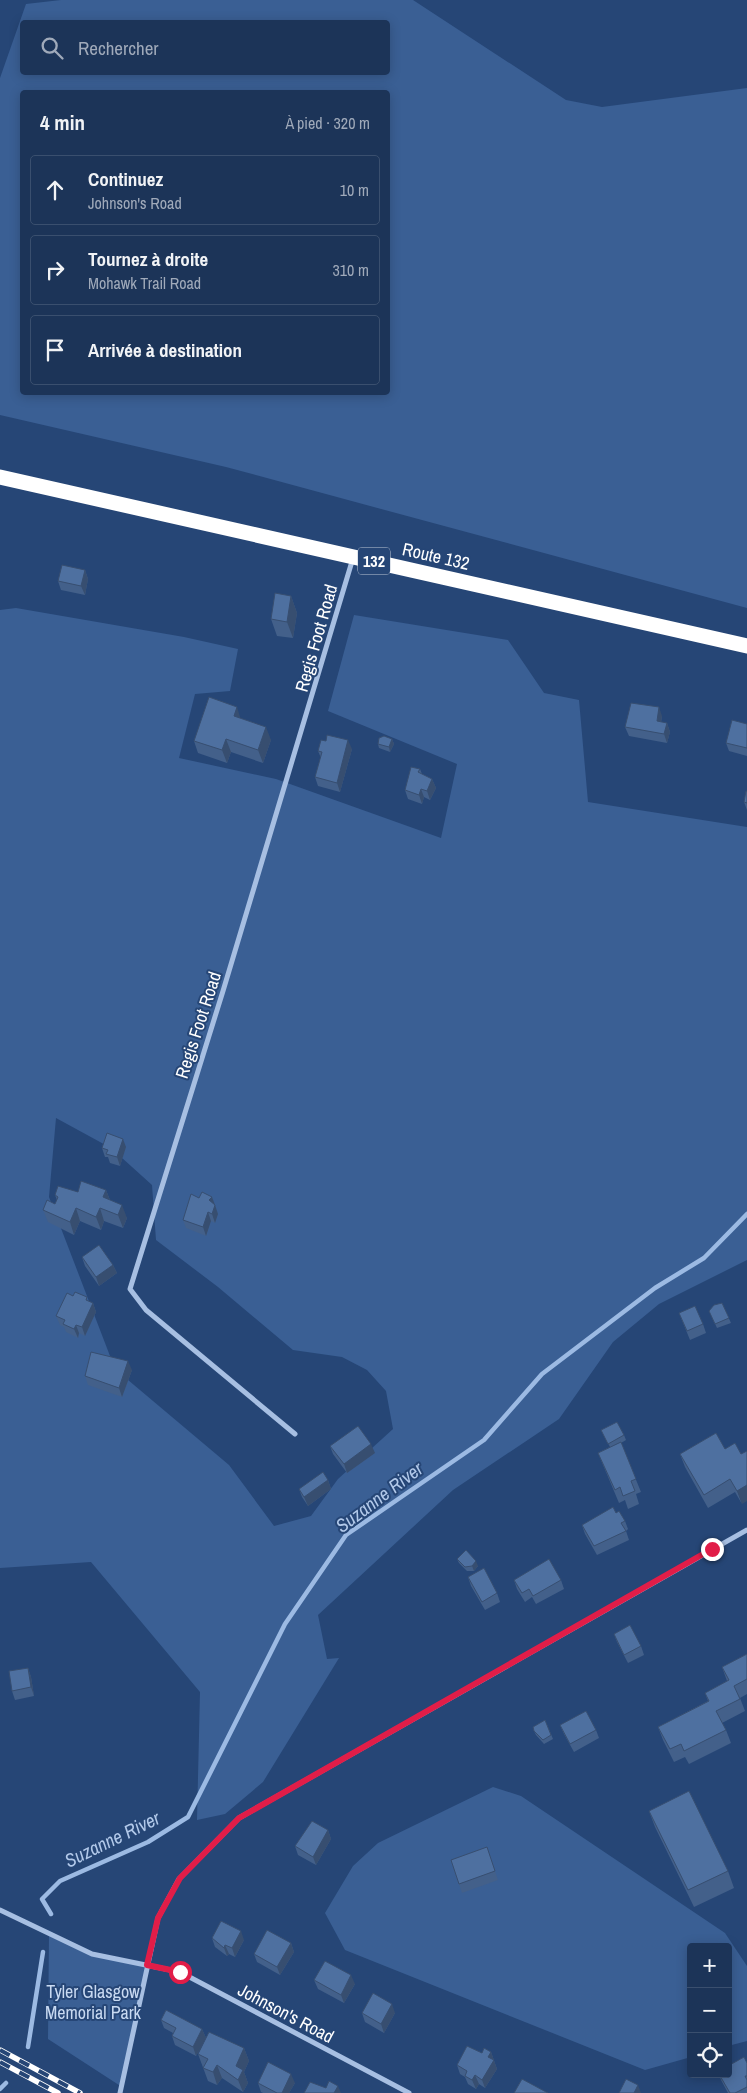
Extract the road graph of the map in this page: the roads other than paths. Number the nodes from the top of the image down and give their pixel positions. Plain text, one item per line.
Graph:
1 (0, 477) edge
2 (353, 557) junction
3 (747, 646) edge
4 (295, 1434) dead end
5 (747, 1530) edge
6 (0, 1910) edge
7 (147, 1965) junction
8 (120, 2093) edge
9 (409, 2093) edge

1 - 2 highway, Route 132 / 132
2 - 3 highway, Route 132 / 132
2 - 4 street, Regis Foot Road
5 - 7 street
6 - 7 street, Johnson's Road
7 - 8 street
7 - 9 street, Johnson's Road

